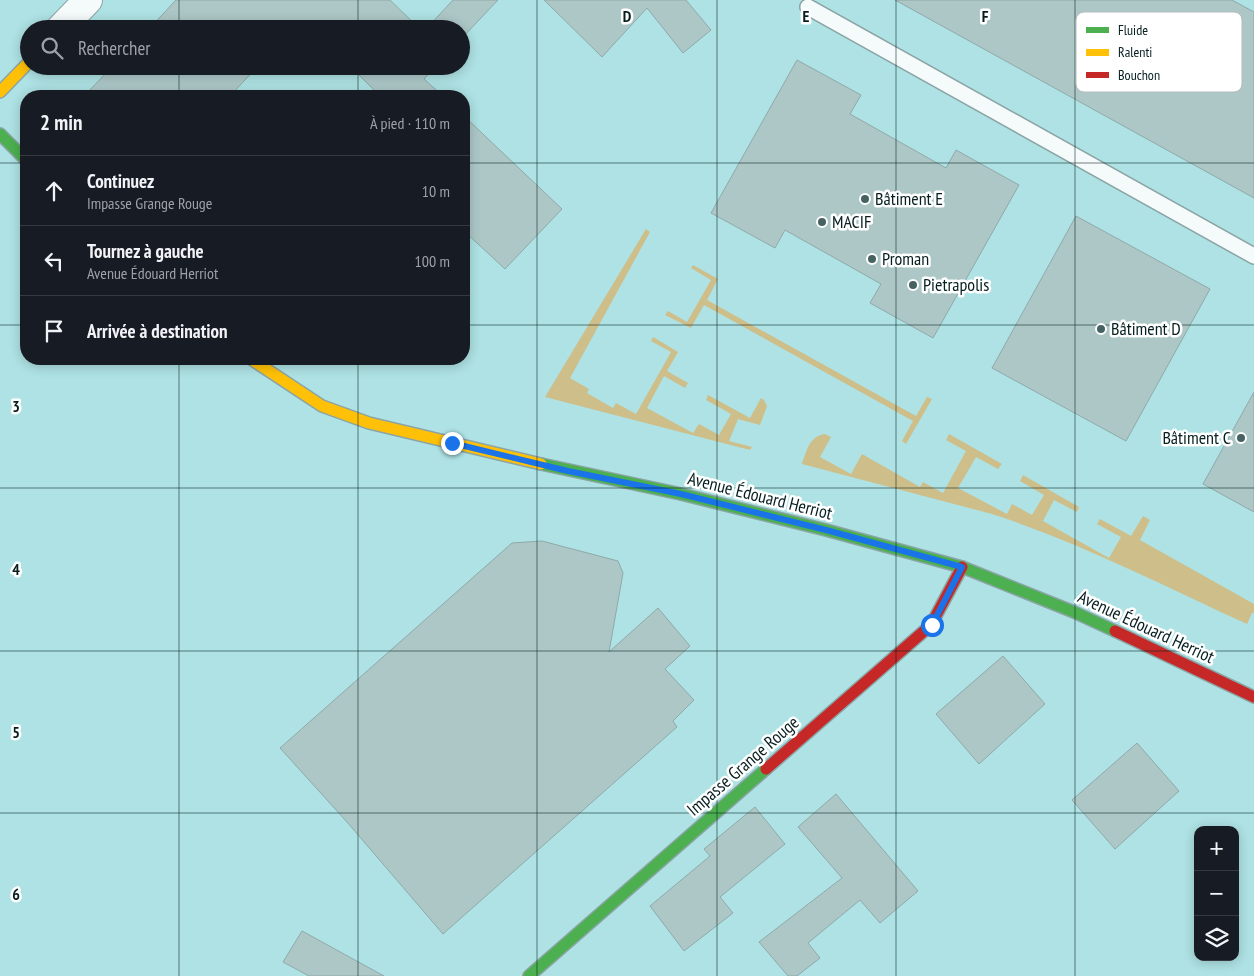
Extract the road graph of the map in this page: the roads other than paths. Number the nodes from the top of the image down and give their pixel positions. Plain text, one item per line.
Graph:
1 (88, 0) edge
2 (808, 7) dead end
3 (69, 20) edge
4 (20, 71) edge
5 (0, 92) edge
6 (0, 134) edge
7 (20, 154) edge
8 (1254, 256) edge
9 (260, 365) edge
10 (962, 567) junction
11 (1254, 698) edge
12 (529, 976) edge

1 - 3 street
2 - 8 lane
4 - 5 main road
6 - 7 main road
9 - 10 main road, Avenue Édouard Herriot
10 - 11 main road, Avenue Édouard Herriot
10 - 12 main road, Impasse Grange Rouge

